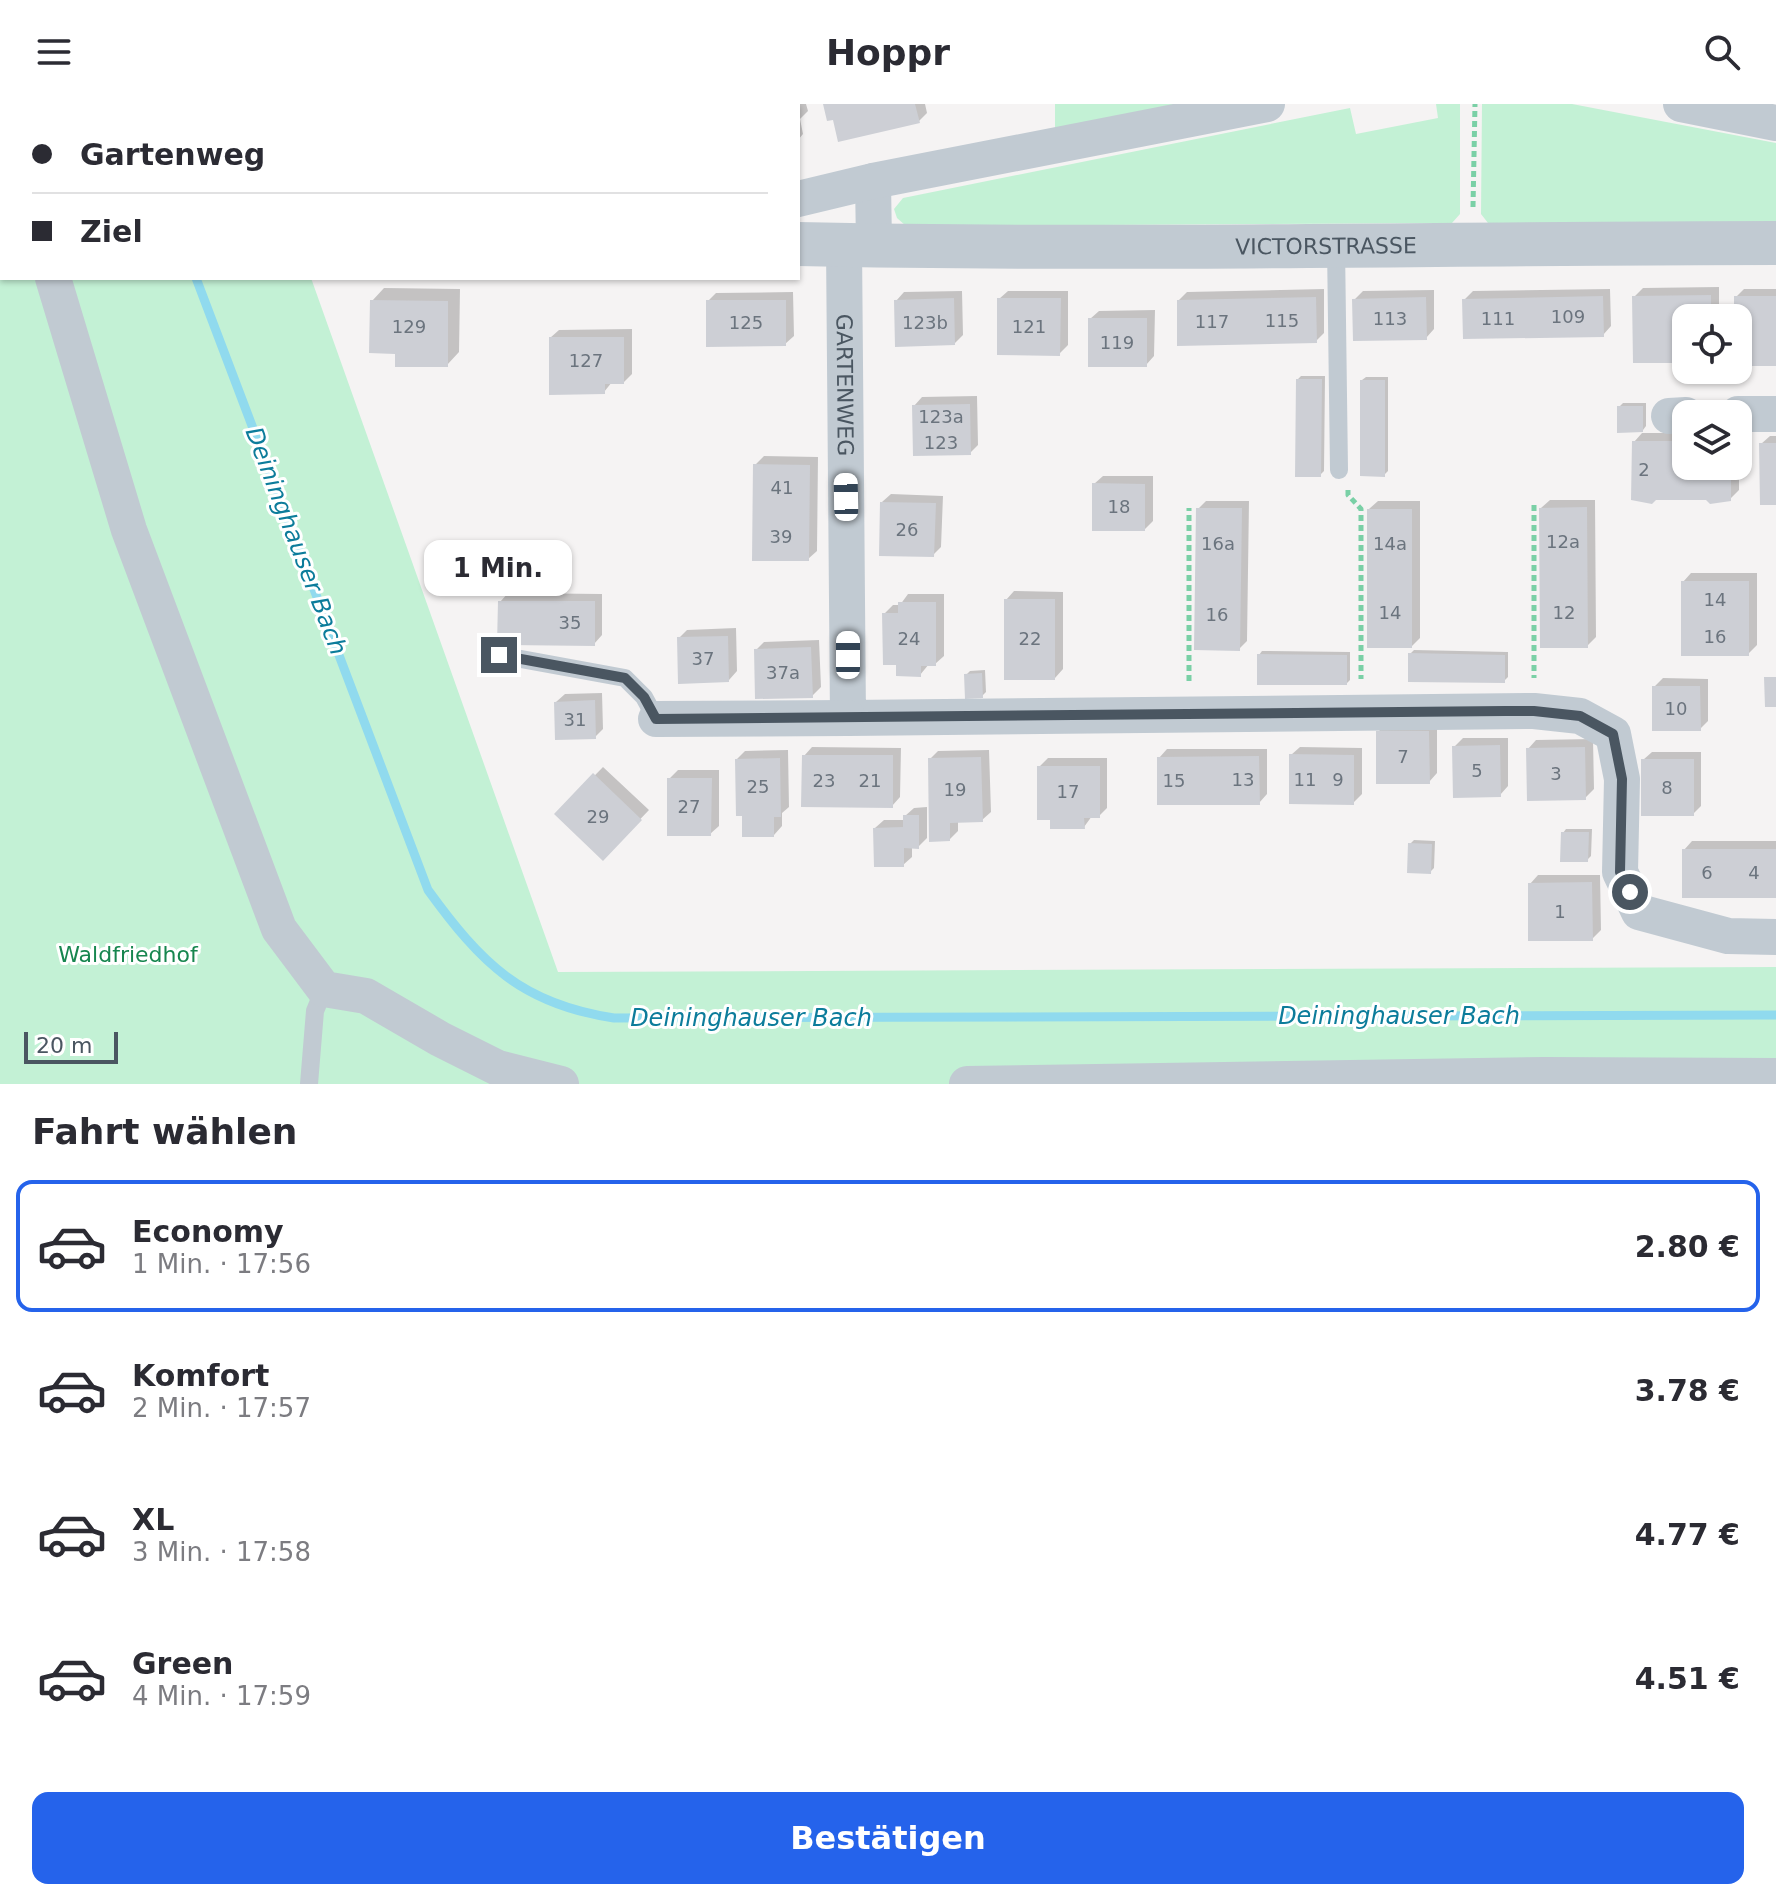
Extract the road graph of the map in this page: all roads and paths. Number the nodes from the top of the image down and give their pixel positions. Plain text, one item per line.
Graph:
1 (1267, 104) edge
2 (1475, 104) edge
3 (1681, 104) edge
4 (1776, 123) edge
5 (873, 181) junction
6 (800, 199) edge
7 (1473, 243) junction
8 (1776, 243) edge
9 (800, 244) edge
10 (859, 245) junction
11 (1336, 246) junction
12 (54, 280) edge
13 (1752, 414) edge
14 (1776, 414) edge
15 (1339, 470) joint
16 (1534, 505) dead end
17 (1189, 508) dead end
18 (499, 655) dead end
19 (1534, 711) junction
20 (1360, 712) junction
21 (1188, 714) junction
22 (848, 718) junction
23 (656, 719) joint
24 (1776, 937) edge
25 (324, 989) junction
26 (1776, 1076) edge
27 (309, 1084) edge
28 (561, 1084) edge
29 (967, 1084) edge

1 - 5 street
2 - 7 path
3 - 4 street
5 - 6 street
5 - 10 street
7 - 8 street, VICTORSTRASSE
7 - 11 street, VICTORSTRASSE
9 - 10 street, VICTORSTRASSE
10 - 11 street, VICTORSTRASSE
10 - 22 street, GARTENWEG
11 - 15 lane
12 - 25 street
13 - 14 street
15 - 20 path
16 - 19 path
17 - 21 path
18 - 23 lane
19 - 20 street
19 - 24 street
20 - 21 street
21 - 22 street
22 - 23 street
25 - 27 lane
25 - 28 street
26 - 29 street

